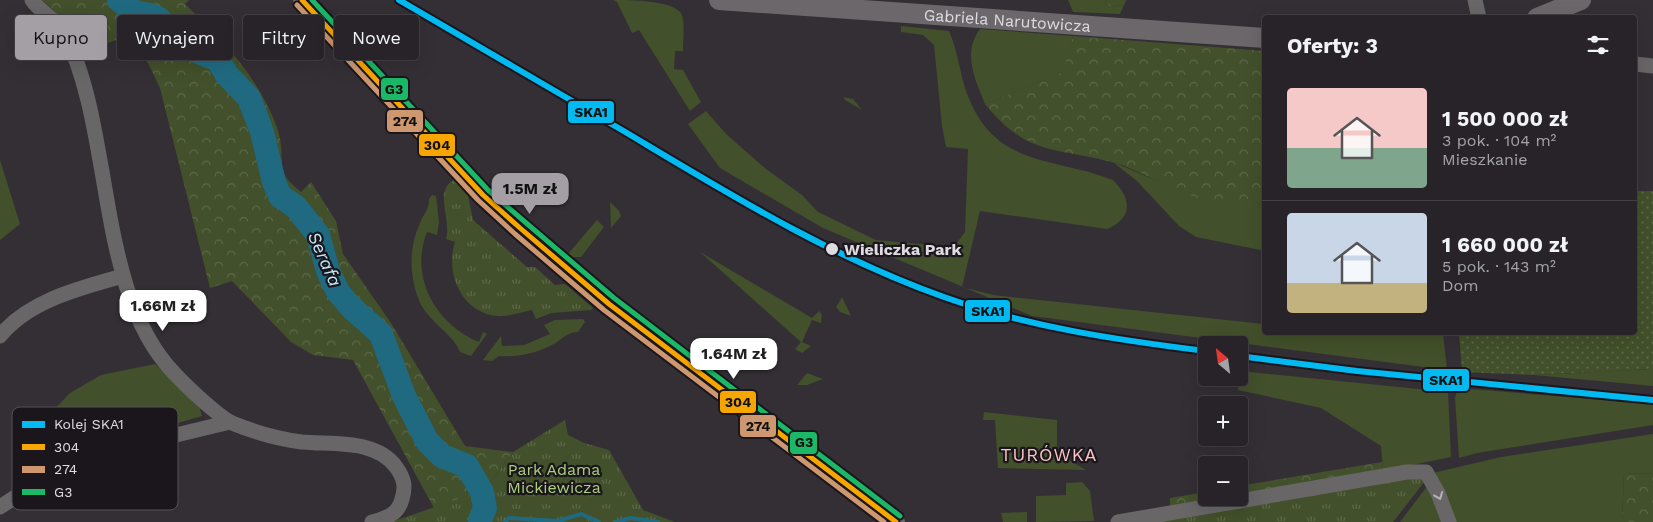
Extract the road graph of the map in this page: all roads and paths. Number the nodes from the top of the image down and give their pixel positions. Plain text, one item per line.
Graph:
1 (32, 0) edge
2 (302, 0) edge
3 (720, 0) edge
4 (1475, 0) edge
5 (1581, 0) edge
6 (785, 2) edge
7 (1478, 15) edge
8 (1544, 15) edge
9 (1262, 38) edge
10 (1637, 64) edge
11 (1653, 66) edge
12 (123, 276) junction
13 (0, 336) edge
14 (230, 422) junction
15 (178, 434) edge
16 (12, 499) edge
17 (0, 507) edge
18 (372, 522) edge
19 (896, 522) edge
20 (1118, 522) edge
21 (1448, 522) edge

1 - 12 street
2 - 19 street
3 - 6 main road, Gabriela Narutowicza
4 - 7 street
5 - 8 main road
6 - 9 main road, Gabriela Narutowicza
10 - 11 street
12 - 13 street
12 - 14 street
14 - 15 street
14 - 18 street
16 - 17 street
20 -> 21 street

